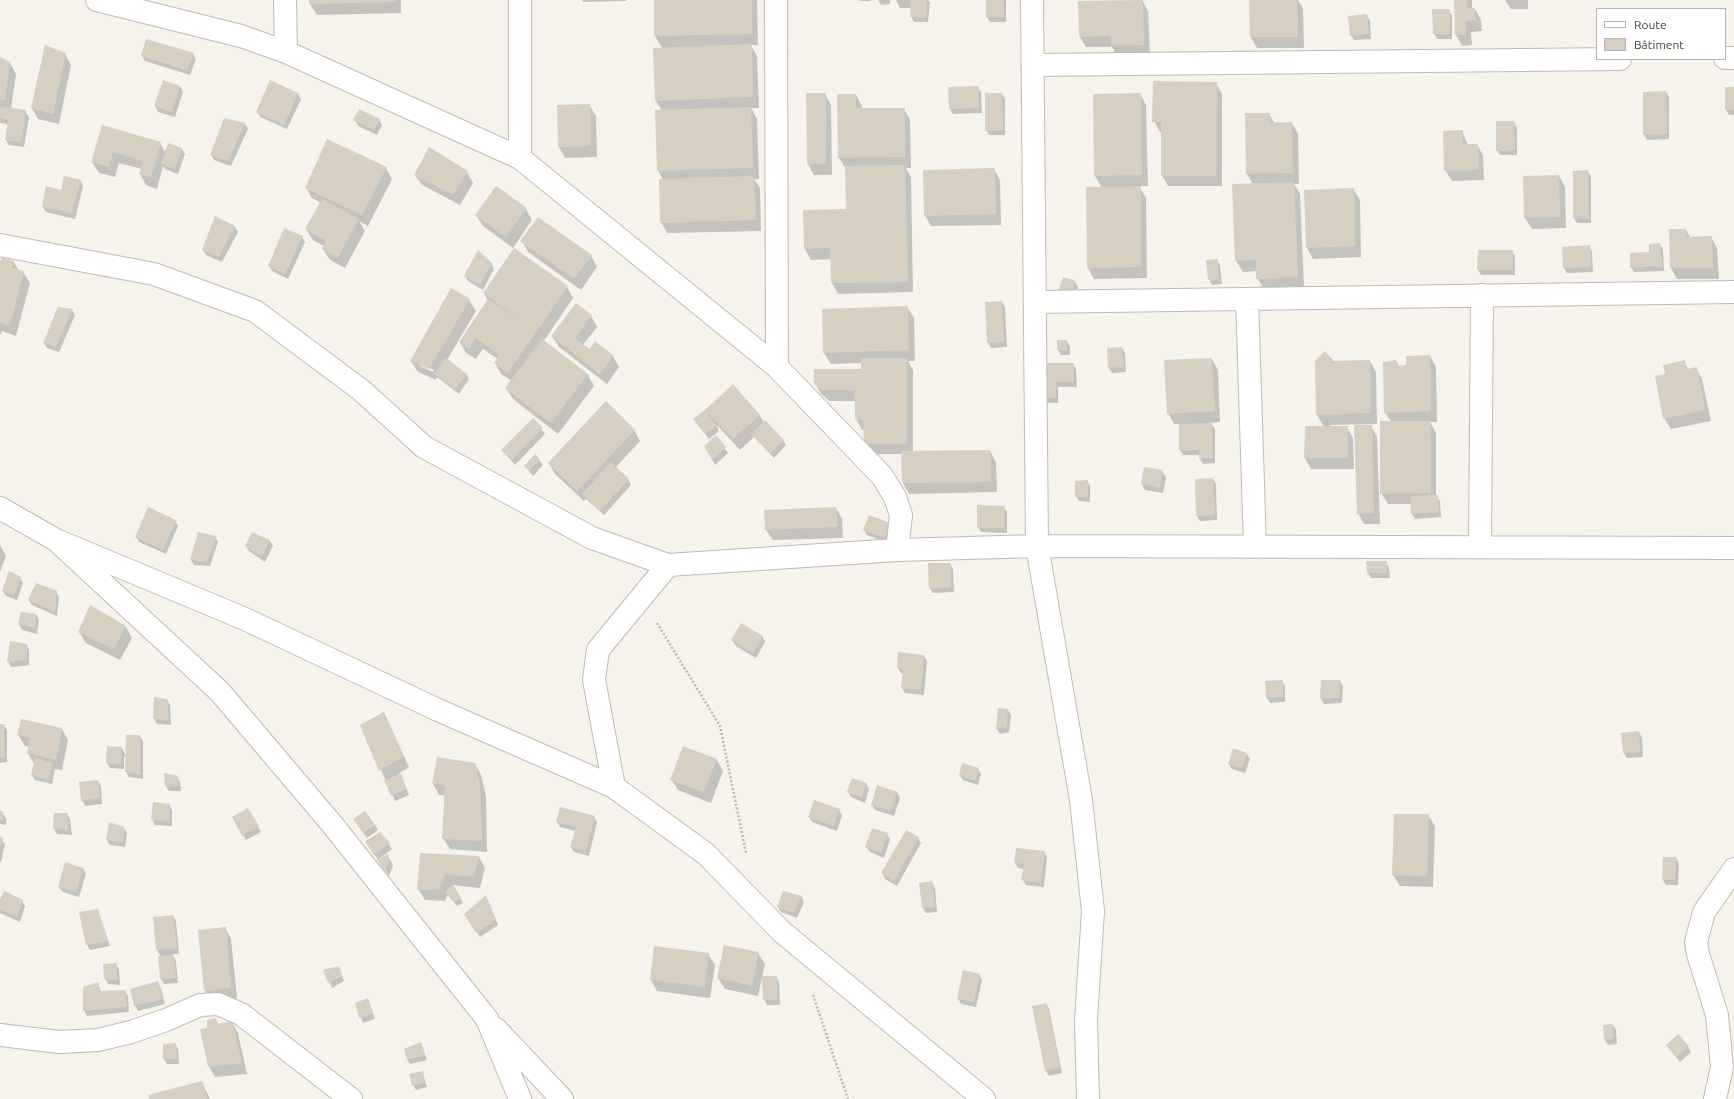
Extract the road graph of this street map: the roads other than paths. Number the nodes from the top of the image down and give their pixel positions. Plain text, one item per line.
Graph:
1 (97, 0) edge
2 (286, 0) edge
3 (520, 0) edge
4 (776, 0) edge
5 (1032, 0) edge
6 (286, 52) junction
7 (1596, 59) edge
8 (1032, 65) junction
9 (520, 158) junction
10 (0, 245) edge
11 (1734, 292) edge
12 (1482, 295) junction
13 (1247, 299) junction
14 (1035, 302) junction
15 (777, 367) junction
16 (0, 508) edge
17 (56, 540) junction
18 (1037, 546) junction
19 (1255, 547) junction
20 (1480, 547) junction
21 (1734, 548) edge
22 (897, 550) junction
23 (668, 565) junction
24 (614, 787) junction
25 (1734, 869) edge
26 (487, 1019) junction
27 (0, 1035) edge
28 (351, 1099) edge
29 (520, 1099) edge
30 (562, 1099) edge
31 (984, 1099) edge
32 (1088, 1099) edge
33 (1715, 1099) edge

1 - 6 street
2 - 6 street
3 - 9 street
4 - 15 street
5 - 8 street
6 - 9 street
7 - 8 street
8 - 14 street
9 - 15 street
10 - 23 street
11 - 12 street
12 - 13 street
12 - 20 street
13 - 14 street
13 - 19 street
14 - 18 street
15 - 22 street
16 - 17 street
17 - 24 street
17 - 26 street
18 - 19 street
18 - 22 street
18 - 32 street
19 - 20 street
20 - 21 street
22 - 23 street
23 - 24 street
24 - 31 street
25 - 33 street
26 - 29 street
26 - 30 street
27 - 28 street

